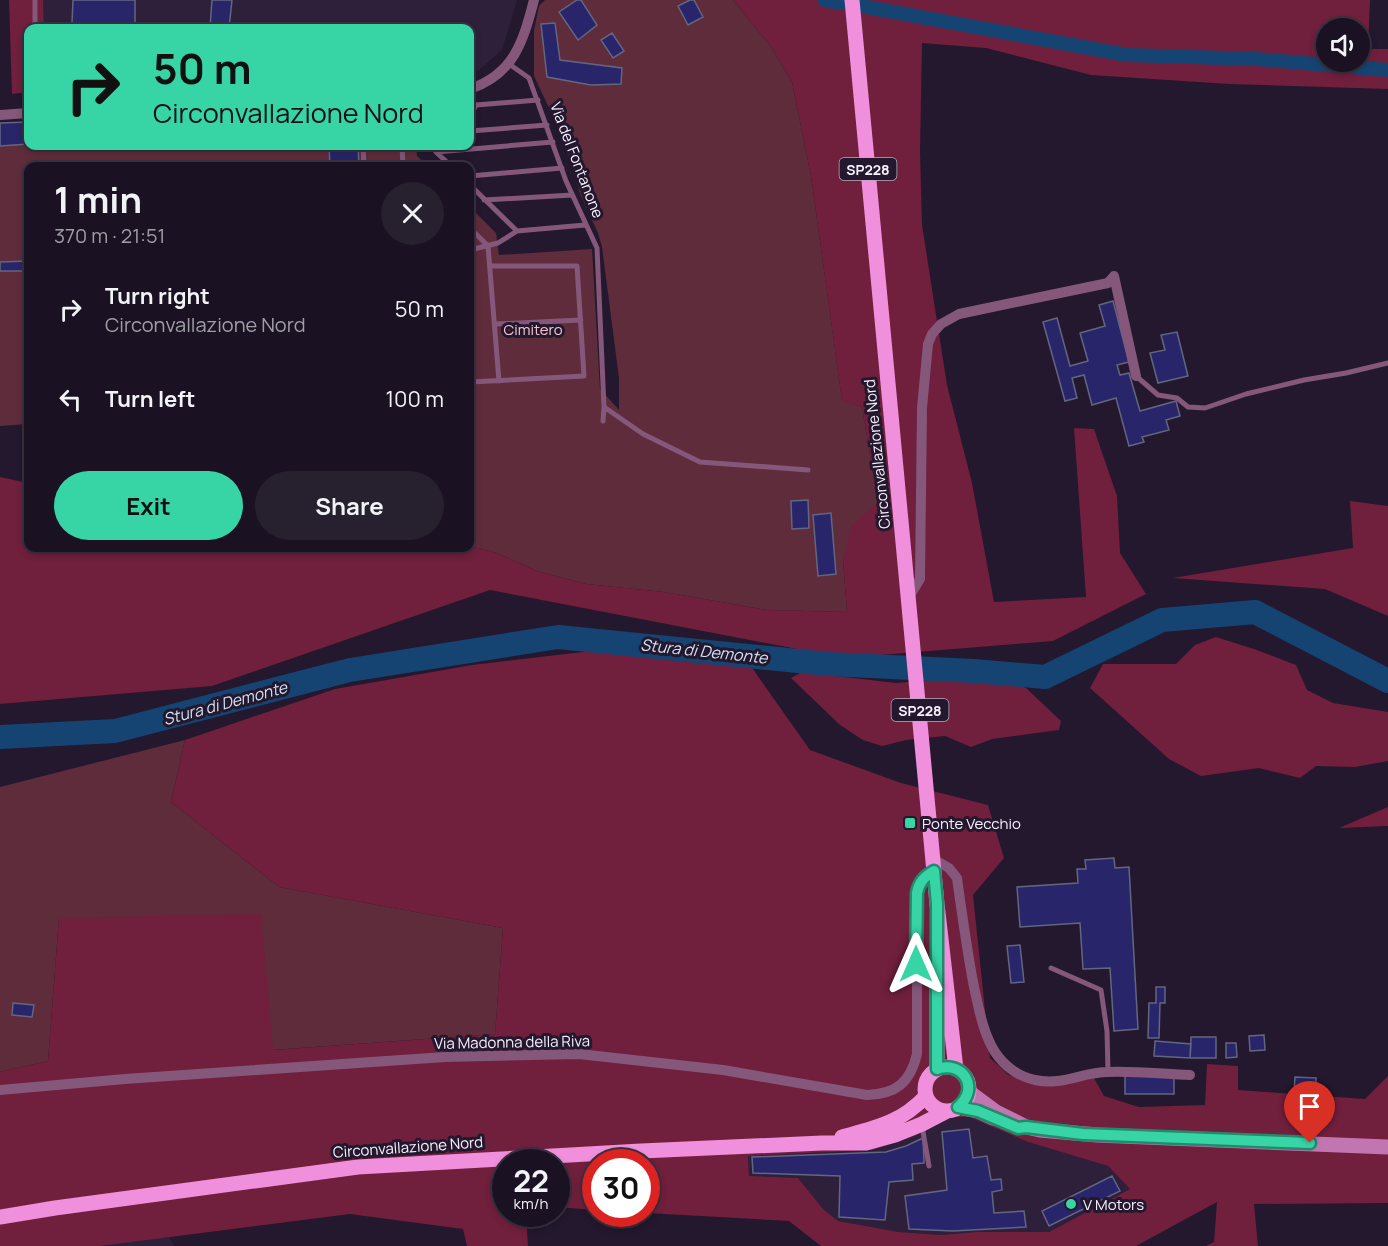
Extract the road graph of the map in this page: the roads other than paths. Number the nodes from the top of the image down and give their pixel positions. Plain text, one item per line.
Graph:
1 (35, 0) edge
2 (534, 0) edge
3 (852, 0) edge
4 (35, 24) edge
5 (509, 64) junction
6 (474, 88) edge
7 (538, 100) junction
8 (474, 109) edge
9 (24, 113) edge
10 (0, 115) edge
11 (547, 125) junction
12 (474, 131) edge
13 (553, 142) junction
14 (474, 147) edge
15 (437, 150) edge
16 (447, 162) edge
17 (562, 168) junction
18 (474, 176) edge
19 (474, 189) edge
20 (572, 195) junction
21 (484, 200) junction
22 (585, 225) junction
23 (517, 231) junction
24 (474, 232) edge
25 (489, 246) junction
26 (474, 249) edge
27 (490, 266) junction
28 (581, 320) junction
29 (496, 324) junction
30 (1388, 363) edge
31 (1136, 376) joint
32 (499, 381) junction
33 (474, 382) edge
34 (604, 407) junction
35 (603, 421) dead end
36 (808, 470) dead end
37 (909, 597) junction
38 (934, 865) junction
39 (937, 904) junction
40 (1051, 968) dead end
41 (937, 1069) junction
42 (956, 1069) junction
43 (1108, 1072) junction
44 (1190, 1075) dead end
45 (0, 1090) edge
46 (969, 1092) junction
47 (924, 1098) junction
48 (953, 1109) junction
49 (922, 1124) junction
50 (1026, 1127) junction
51 (822, 1143) junction
52 (1388, 1147) edge
53 (929, 1166) dead end
54 (0, 1217) edge

1 - 4 lane
2 - 5 street
3 - 37 main road, Circonvallazione Nord / SP228
5 - 6 street
5 - 7 lane, Via del Fontanone
7 - 8 lane
7 - 11 lane, Via del Fontanone
9 - 10 street
11 - 12 lane
11 - 13 lane, Via del Fontanone
13 - 14 lane
13 - 17 lane, Via del Fontanone
15 - 16 lane
17 - 18 lane
17 - 20 lane, Via del Fontanone
19 - 21 lane
20 - 21 lane
20 - 22 lane, Via del Fontanone
21 - 23 lane
22 - 23 lane
22 - 34 lane, Via del Fontanone
23 - 25 lane
24 - 25 lane
25 - 26 lane
25 - 27 lane
27 - 28 lane
27 - 29 lane
28 - 29 lane
28 - 32 lane
29 - 32 lane
30 - 31 lane
31 - 37 street
32 - 33 lane
34 - 35 lane, Via del Fontanone
34 - 36 lane
37 - 38 main road, Circonvallazione Nord / SP228
38 - 39 main road, Circonvallazione Nord
38 - 43 street
38 - 45 street, Via Madonna della Riva
39 - 41 main road, Circonvallazione Nord
39 - 42 main road, Circonvallazione Nord
40 - 43 lane
41 - 42 main road
41 - 47 main road
42 - 46 main road
43 - 44 street
46 - 48 main road
46 - 50 main road
47 - 48 main road
47 - 49 street
47 - 51 main road, Circonvallazione Nord
48 - 49 main road, Circonvallazione Nord
48 - 50 main road
49 - 51 main road, Circonvallazione Nord
49 - 53 lane
50 - 52 main road
51 - 54 main road, Circonvallazione Nord

